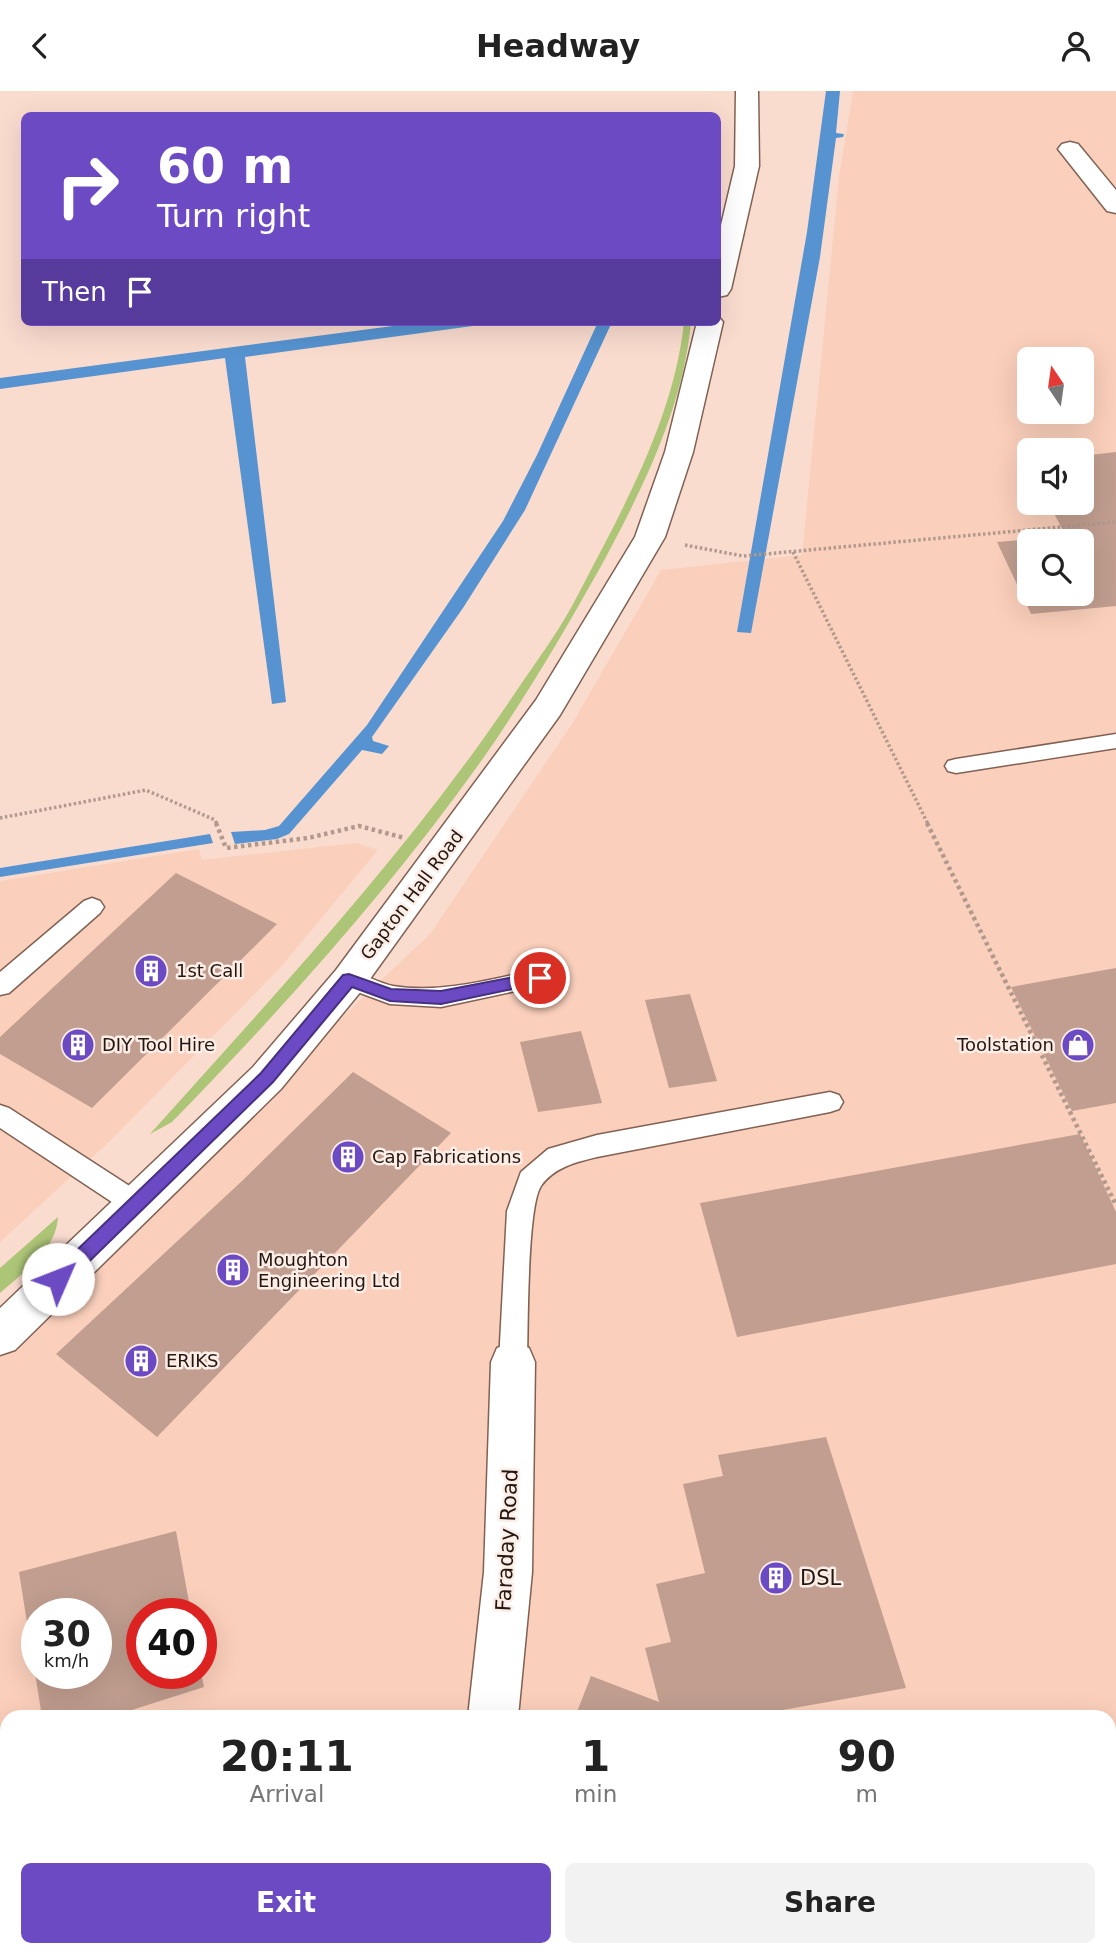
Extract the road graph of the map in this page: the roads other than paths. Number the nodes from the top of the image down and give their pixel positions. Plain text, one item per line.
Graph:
1 (747, 91) edge
2 (1070, 149) dead end
3 (1113, 197) edge
4 (721, 276) edge
5 (709, 326) edge
6 (1116, 741) edge
7 (956, 767) dead end
8 (92, 907) dead end
9 (540, 978) dead end
10 (349, 980) junction
11 (0, 986) edge
12 (830, 1102) dead end
13 (0, 1115) edge
14 (136, 1204) junction
15 (0, 1336) edge
16 (513, 1362) joint
17 (494, 1710) edge

1 - 4 street
2 - 3 street
5 - 10 street, Gapton Hall Road
6 - 7 lane
8 - 11 lane
9 - 10 lane
10 - 14 street, Gapton Hall Road
12 - 16 lane
13 - 14 lane
14 - 15 street, Gapton Hall Road
16 - 17 street, Faraday Road

